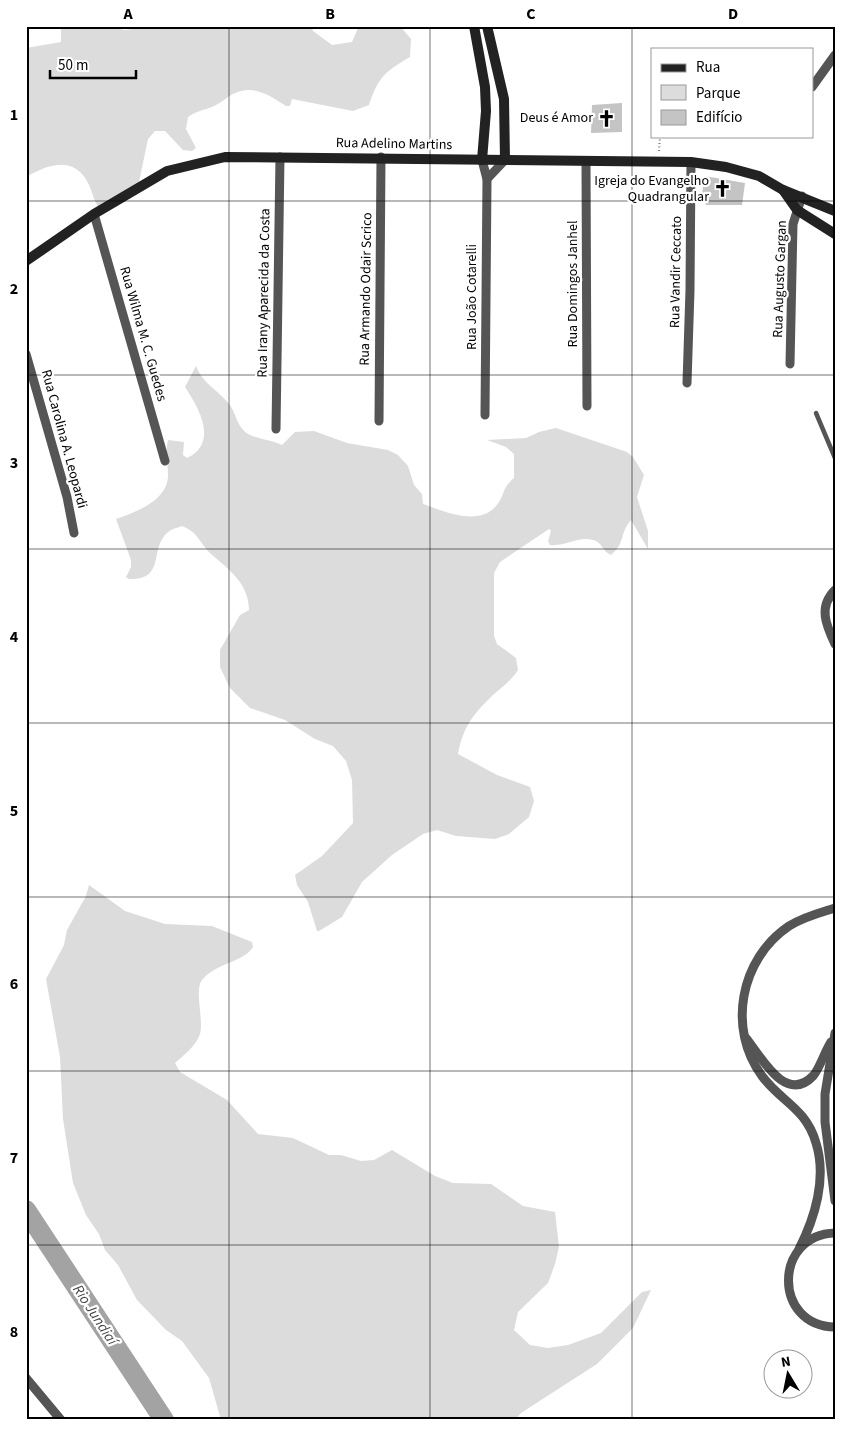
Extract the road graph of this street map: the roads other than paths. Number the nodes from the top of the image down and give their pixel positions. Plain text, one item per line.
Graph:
1 (474, 26) edge
2 (487, 26) edge
3 (835, 55) edge
4 (814, 83) edge
5 (280, 156) junction
6 (381, 157) junction
7 (482, 160) junction
8 (505, 160) junction
9 (586, 161) junction
10 (691, 162) junction
11 (487, 179) junction
12 (783, 190) junction
13 (802, 196) junction
14 (796, 210) junction
15 (835, 211) edge
16 (94, 214) junction
17 (835, 234) edge
18 (26, 261) edge
19 (26, 354) edge
20 (790, 364) dead end
21 (687, 383) dead end
22 (587, 406) dead end
23 (816, 413) dead end
24 (485, 415) dead end
25 (379, 421) dead end
26 (276, 429) dead end
27 (835, 458) edge
28 (165, 461) dead end
29 (74, 533) dead end
30 (835, 590) edge
31 (835, 644) edge
32 (835, 908) edge
33 (744, 1036) junction
34 (834, 1036) edge
35 (835, 1201) edge
36 (835, 1233) edge
37 (799, 1249) junction
38 (835, 1327) edge
39 (26, 1378) edge
40 (61, 1420) edge

1 - 7 street
2 - 8 street
3 - 4 street
5 - 6 street, Rua Adelino Martins
5 - 16 street, Rua Adelino Martins
5 - 26 street, Rua Irany Aparecida da Costa
6 - 7 street, Rua Adelino Martins
6 - 25 street, Rua Armando Odair Scrico
7 - 8 street, Rua Adelino Martins
7 - 11 street, Rua João Cotarelli
8 - 9 street, Rua Adelino Martins
8 - 11 street
9 - 10 street, Rua Adelino Martins
9 - 22 street, Rua Domingos Janhel
10 - 12 street, Rua Adelino Martins
10 - 21 street, Rua Vandir Ceccato
11 - 24 street, Rua João Cotarelli
12 - 13 street, Rua Adelino Martins
12 - 14 street, Rua Adelino Martins
13 - 14 street, Rua Augusto Gargan
13 - 15 street, Rua Adelino Martins
14 - 17 street, Rua Adelino Martins
14 - 20 street, Rua Augusto Gargan
16 - 18 street, Rua Adelino Martins
16 - 28 street, Rua Wilma M. C. Guedes
19 - 29 street, Rua Carolina A. Leopardi
23 - 27 lane
30 - 31 street
32 - 33 street
33 - 34 street
33 - 37 street
34 - 35 street
36 - 37 street
37 - 38 street
39 - 40 street

